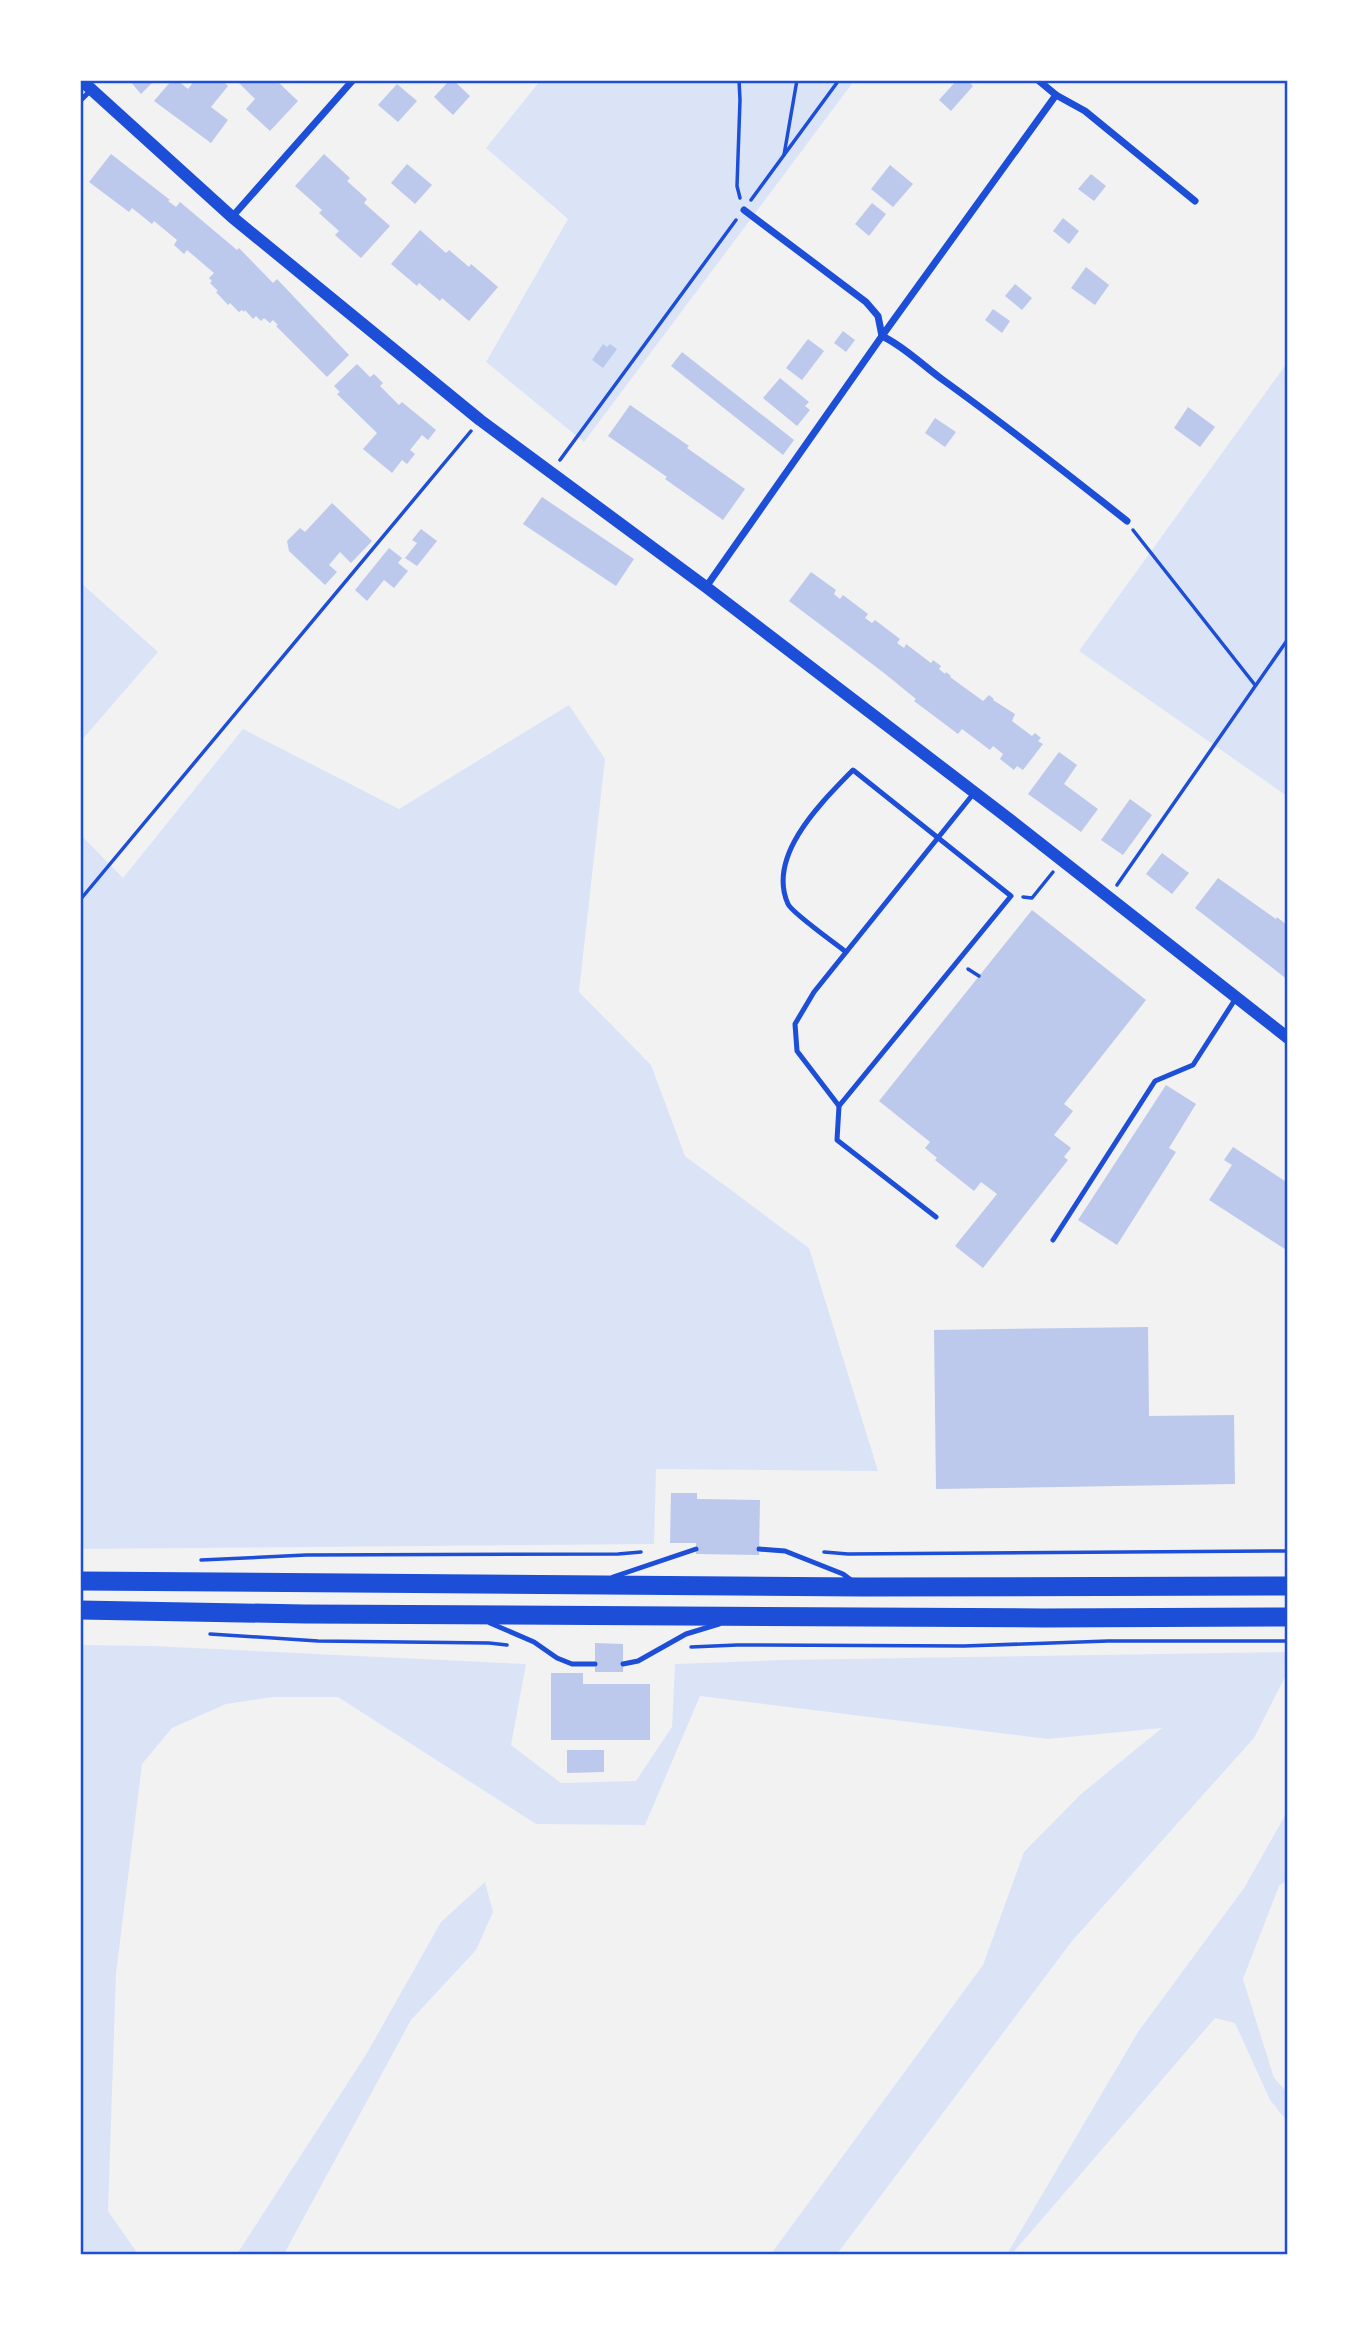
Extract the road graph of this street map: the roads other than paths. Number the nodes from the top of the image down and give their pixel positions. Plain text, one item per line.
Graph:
1 (81, 80) edge
2 (353, 80) edge
3 (1038, 80) edge
4 (91, 90) junction
5 (1056, 95) junction
6 (80, 101) edge
7 (1195, 201) dead end
8 (744, 210) road end
9 (232, 217) junction
10 (882, 336) junction
11 (1127, 521) road end
12 (706, 587) junction
13 (974, 793) junction
14 (938, 838) junction
15 (846, 952) junction
16 (1236, 998) junction
17 (1287, 1038) edge
18 (839, 1106) junction
19 (936, 1217) dead end
20 (1053, 1240) dead end
21 (696, 1549) dead end
22 (760, 1549) dead end
23 (80, 1581) edge
24 (582, 1585) junction
25 (1287, 1586) edge
26 (862, 1587) junction
27 (80, 1610) edge
28 (464, 1614) junction
29 (742, 1616) junction
30 (1287, 1617) edge
31 (595, 1664) dead end
32 (623, 1664) dead end

1 - 4 street
2 - 9 street
3 - 5 street
4 - 6 lane
4 - 9 street
5 - 7 street
5 - 10 street
8 - 10 street
9 - 12 street
10 - 11 street
10 - 12 street
12 - 13 street
13 - 14 lane
13 - 16 street
14 - 15 lane
14 - 15 lane
14 - 18 lane
15 - 18 lane
16 - 17 street
16 - 20 lane
18 - 19 lane
21 - 24 lane
22 - 26 lane
23 - 24 highway
24 - 26 highway
25 - 26 highway
27 - 28 highway
28 - 29 highway
28 - 31 lane
29 - 30 highway
29 - 32 lane

